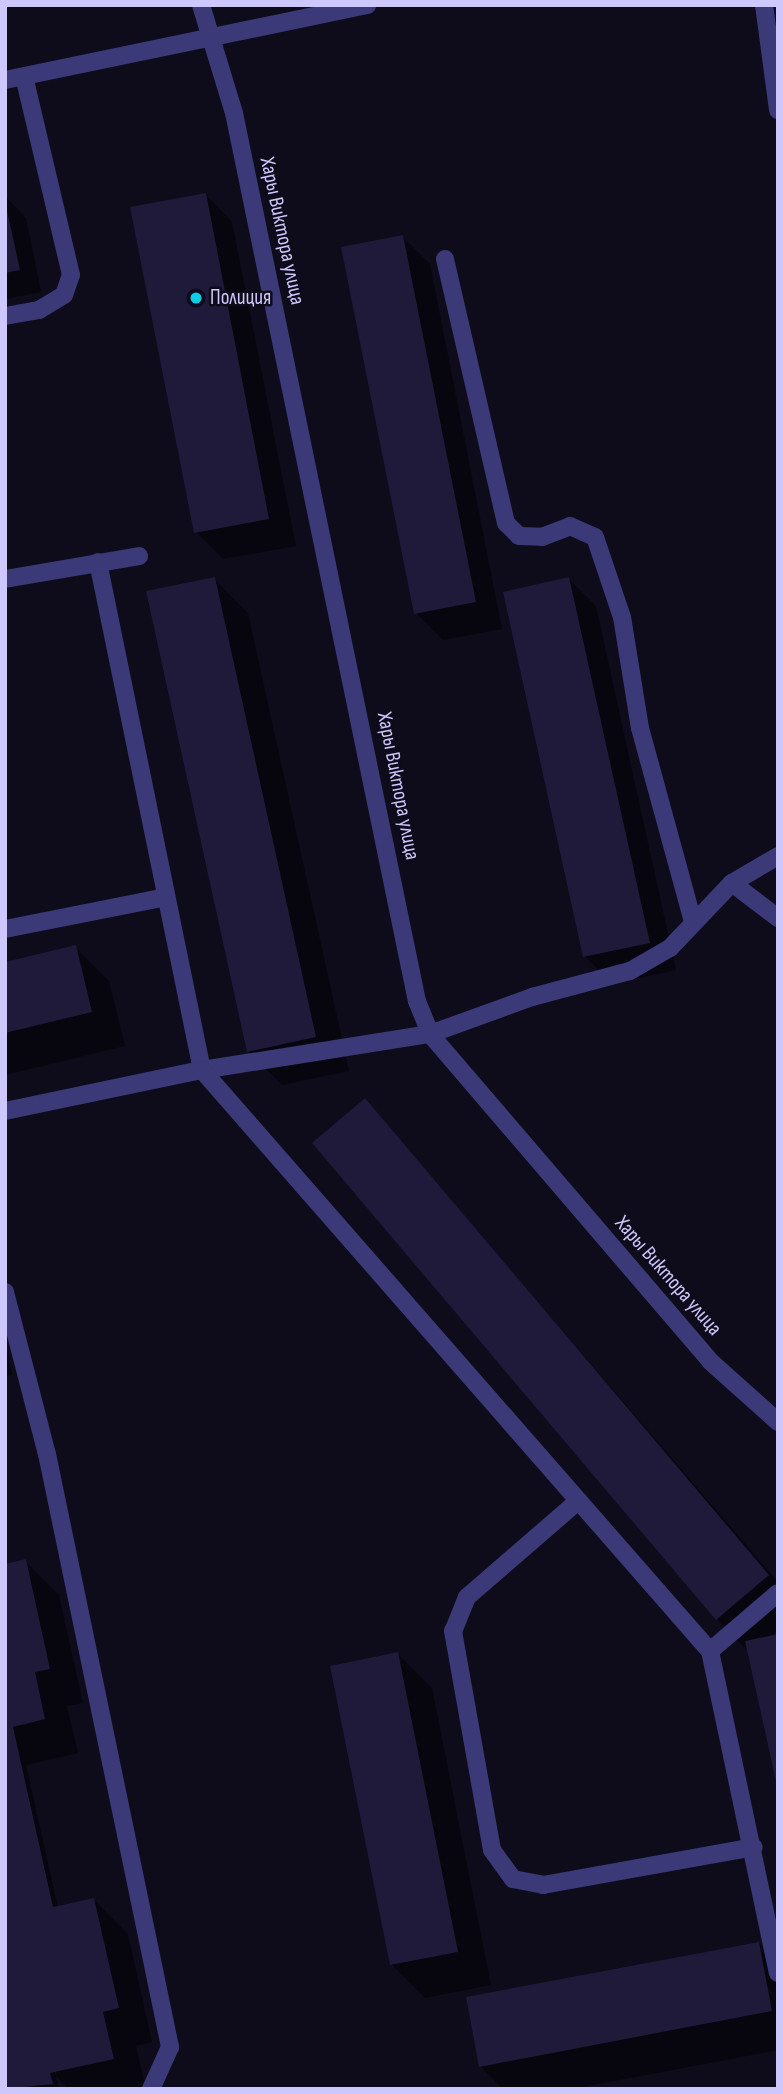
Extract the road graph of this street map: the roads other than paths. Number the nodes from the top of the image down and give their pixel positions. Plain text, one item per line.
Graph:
1 (201, 5) edge
2 (368, 5) edge
3 (764, 5) edge
4 (773, 35) edge
5 (208, 39) junction
6 (24, 76) junction
7 (5, 80) edge
8 (778, 110) edge
9 (446, 258) dead end
10 (5, 316) edge
11 (139, 556) dead end
12 (98, 562) junction
13 (5, 579) edge
14 (778, 856) edge
15 (732, 883) junction
16 (166, 897) junction
17 (778, 918) edge
18 (692, 922) junction
19 (5, 929) edge
20 (430, 1034) junction
21 (202, 1070) junction
22 (5, 1111) edge
23 (5, 1292) edge
24 (778, 1422) edge
25 (578, 1501) junction
26 (778, 1593) edge
27 (710, 1651) junction
28 (754, 1847) junction
29 (778, 1973) edge
30 (151, 2089) edge

1 - 5 street, Хары Виктора улица
2 - 5 street
3 - 4 street
4 - 8 street
5 - 6 street
5 - 20 street, Хары Виктора улица
6 - 7 street
6 - 10 street
9 - 18 street
11 - 12 street
12 - 13 street
12 - 16 street
14 - 15 street
15 - 17 street
15 - 18 street
16 - 19 street
16 - 21 street
18 - 20 street
20 - 21 street
20 - 24 street, Хары Виктора улица
21 - 22 street
21 - 25 street
23 - 30 street
25 - 27 street
25 - 28 street
26 - 27 street
27 - 28 street
28 - 29 street

